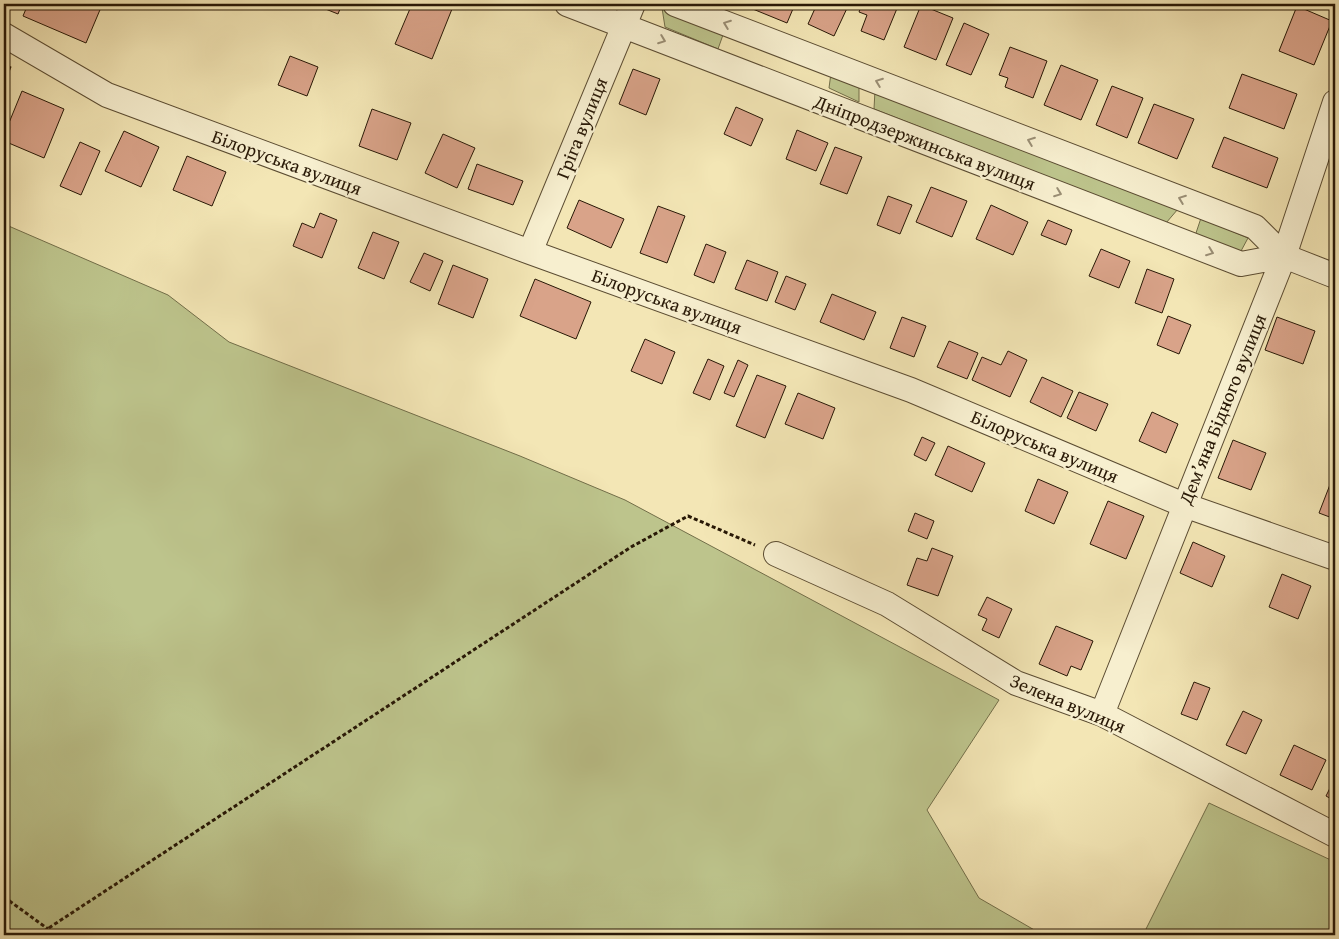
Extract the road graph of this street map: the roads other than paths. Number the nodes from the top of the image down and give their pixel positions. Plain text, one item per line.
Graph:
1 (567, 4) edge
2 (632, 4) edge
3 (675, 4) edge
4 (623, 25) junction
5 (4, 35) edge
6 (1335, 102) edge
7 (530, 252) junction
8 (1284, 256) junction
9 (1335, 276) edge
10 (1184, 505) junction
11 (776, 554) road end
12 (1335, 558) edge
13 (1102, 714) junction
14 (1335, 835) edge

1 - 4 street, Дніпродзержинська вулиця
2 - 4 street, Гріга вулиця
8 -> 3 street, Дніпродзержинська вулиця
4 - 7 street, Гріга вулиця
4 -> 8 street, Дніпродзержинська вулиця
5 - 7 street, Білоруська вулиця
6 - 8 street, Дем’яна Бідного вулиця
7 - 10 street, Білоруська вулиця
8 - 9 street, Дніпродзержинська вулиця
8 - 10 street, Дем’яна Бідного вулиця
10 - 12 street, Білоруська вулиця
10 - 13 street, Дем’яна Бідного вулиця
11 - 13 street, Зелена вулиця
13 - 14 street, Зелена вулиця

